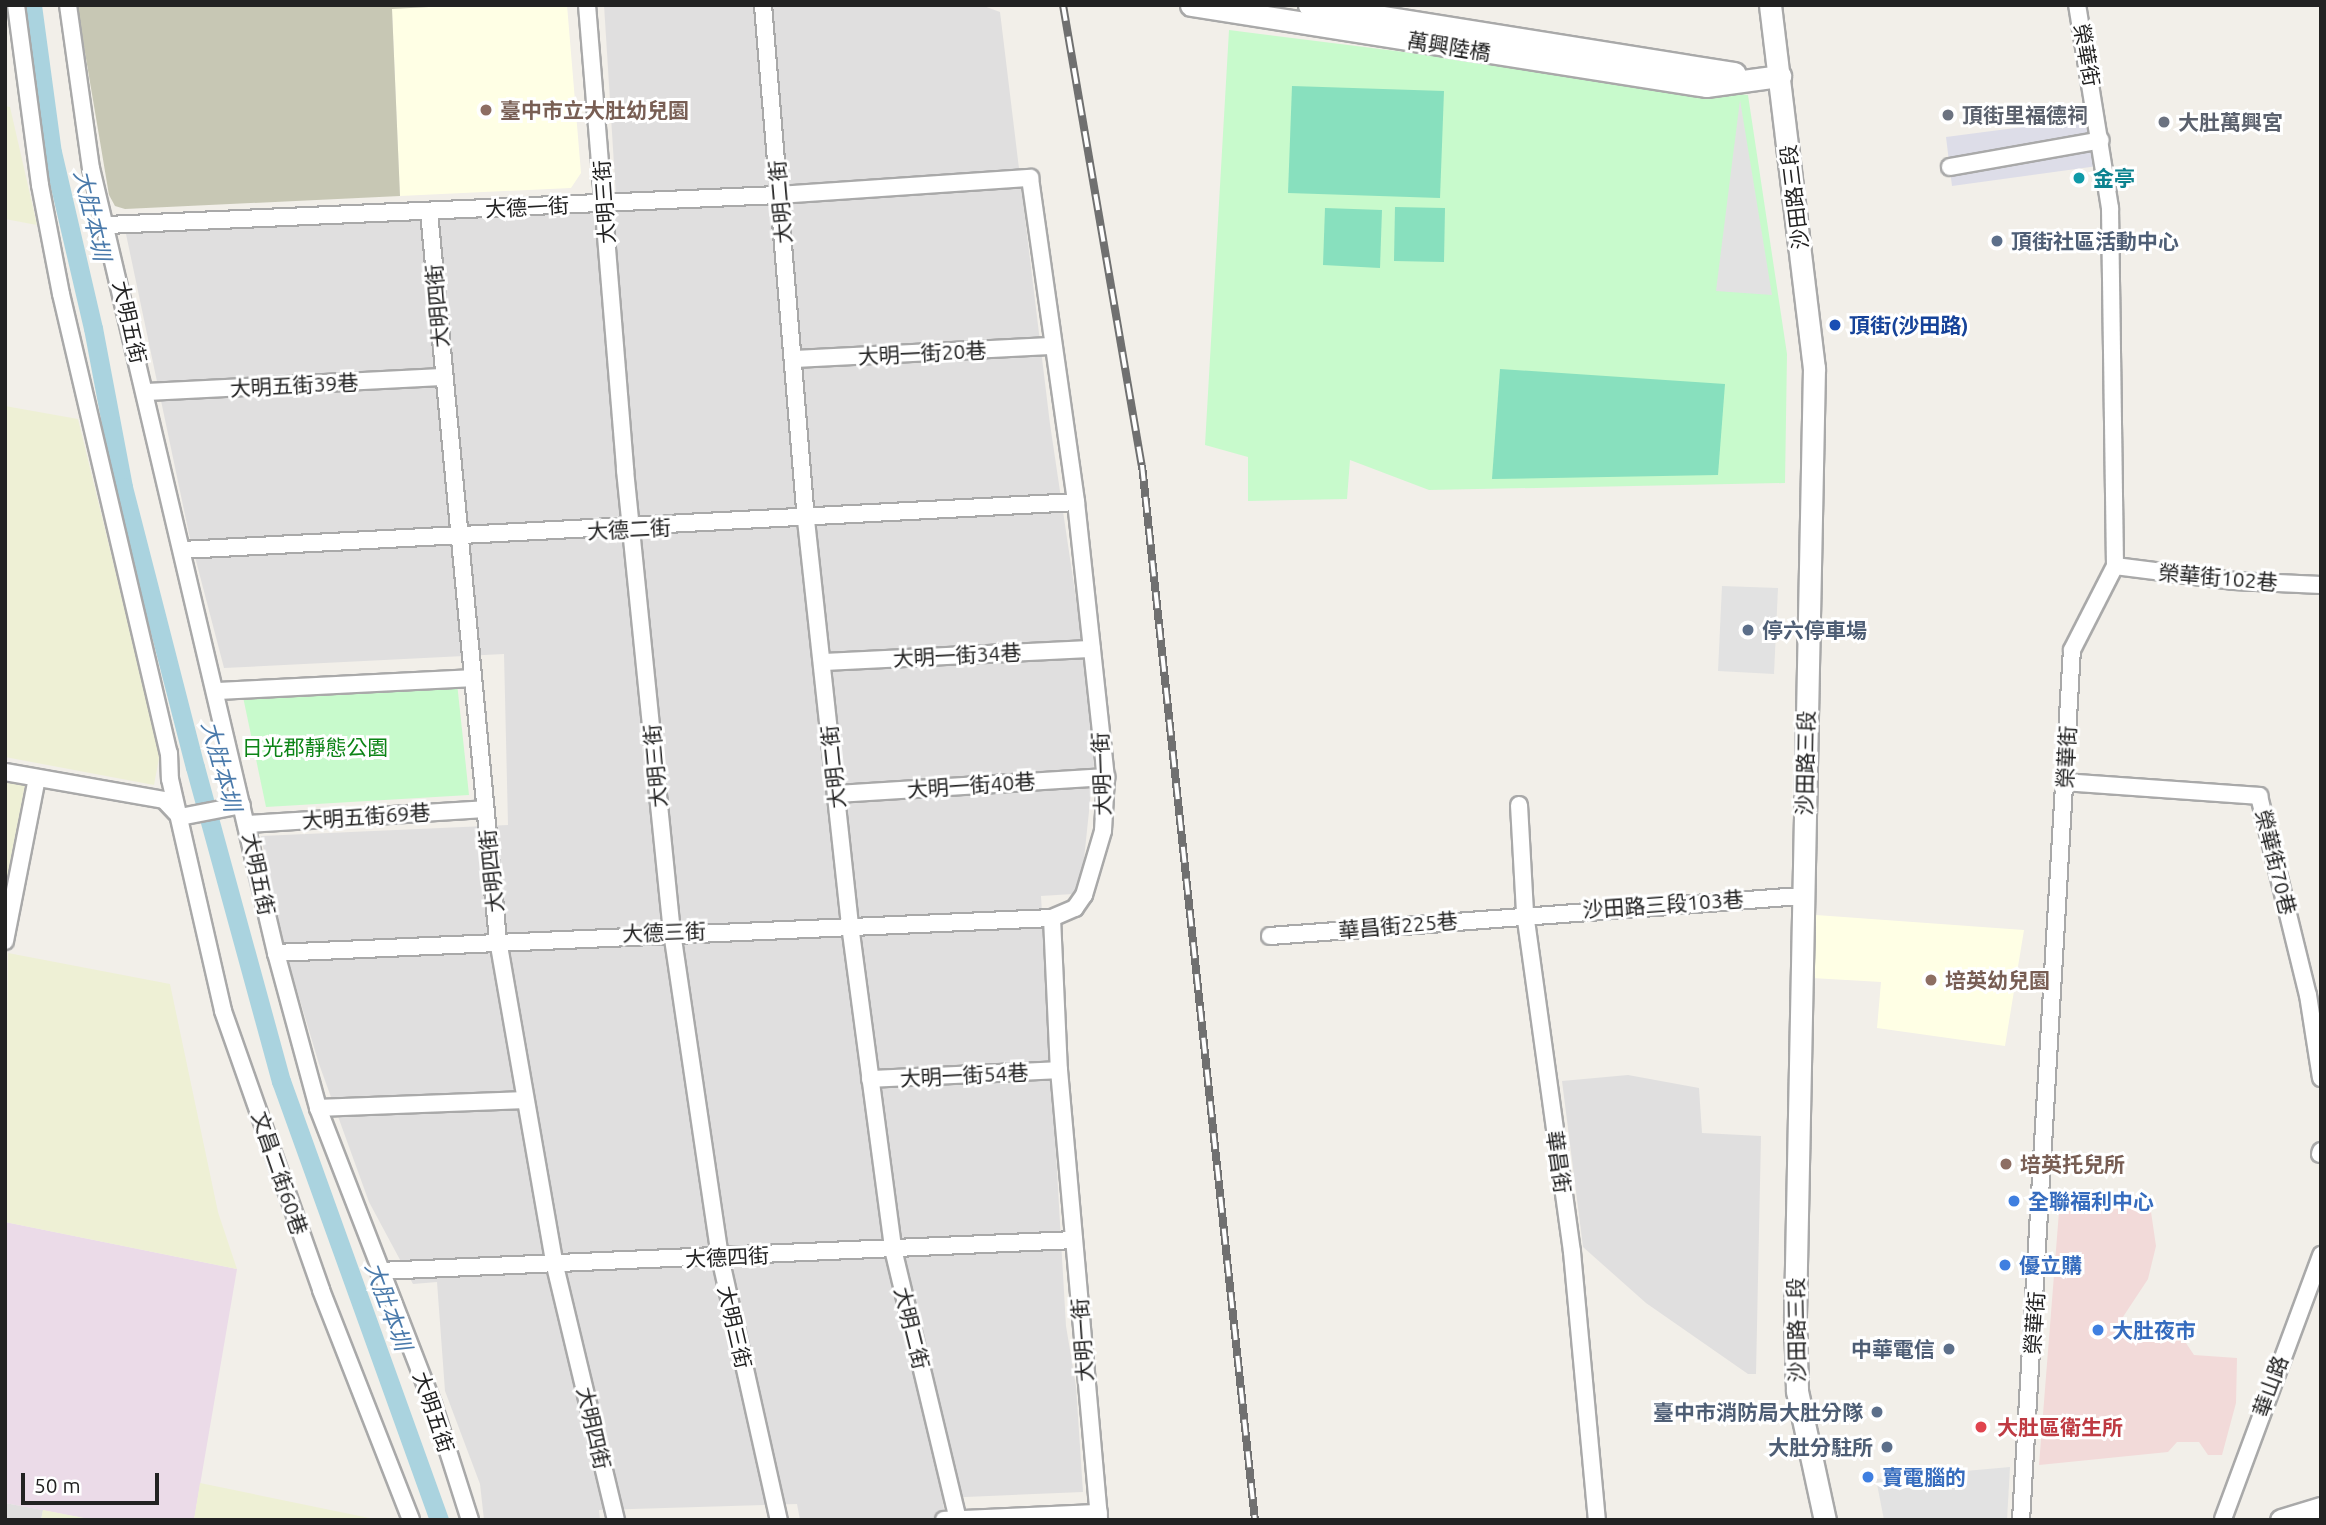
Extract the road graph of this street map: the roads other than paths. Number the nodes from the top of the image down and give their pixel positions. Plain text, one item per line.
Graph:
1 (16, 5) edge
2 (68, 5) edge
3 (587, 5) edge
4 (763, 5) edge
5 (1191, 5) edge
6 (1308, 5) edge
7 (1770, 5) edge
8 (2077, 5) edge
9 (1780, 76) junction
10 (1707, 78) junction
11 (2101, 140) junction
12 (1950, 167) dead end
13 (1030, 178) joint
14 (779, 195) junction
15 (606, 203) junction
16 (429, 212) junction
17 (107, 225) junction
18 (1052, 346) junction
19 (793, 359) junction
20 (444, 377) junction
21 (145, 392) junction
22 (1076, 502) junction
23 (806, 520) junction
24 (631, 529) junction
25 (461, 538) junction
26 (182, 550) junction
27 (2115, 566) junction
28 (2321, 585) edge
29 (1092, 649) junction
30 (822, 662) junction
31 (472, 678) junction
32 (216, 691) junction
33 (5, 772) edge
34 (1106, 777) junction
35 (37, 778) junction
36 (2064, 782) junction
37 (837, 794) junction
38 (242, 805) junction
39 (1519, 805) dead end
40 (485, 809) junction
41 (180, 817) junction
42 (248, 824) junction
43 (1801, 896) junction
44 (1525, 913) junction
45 (1052, 918) junction
46 (850, 925) junction
47 (672, 932) junction
48 (1270, 936) dead end
49 (498, 940) junction
50 (5, 941) edge
51 (276, 953) junction
52 (1059, 1070) junction
53 (2321, 1078) edge
54 (870, 1079) junction
55 (525, 1100) junction
56 (318, 1108) junction
57 (1074, 1240) junction
58 (893, 1249) junction
59 (2321, 1255) edge
60 (720, 1257) junction
61 (555, 1266) junction
62 (379, 1271) junction
63 (2321, 1508) edge
64 (1099, 1517) edge
65 (953, 1519) edge
66 (2223, 1519) edge
67 (411, 1520) edge
68 (470, 1520) edge
69 (616, 1520) edge
70 (779, 1520) edge
71 (1597, 1520) edge
72 (1825, 1520) edge
73 (2021, 1520) edge
74 (2281, 1520) edge

1 - 41 street, 文昌二街60巷
2 - 17 street, 大明五街
3 - 15 street, 大明三街
4 - 14 street, 大明二街
5 - 10 street, 萬興陸橋
6 - 10 street, 萬興陸橋
7 - 9 street, 沙田路三段
8 - 11 street, 榮華街
9 - 10 street
9 - 43 street, 沙田路三段
11 - 12 street
11 - 27 street, 榮華街
13 - 14 street, 大德一街
13 - 18 street, 大明一街
14 - 15 street, 大德一街
14 - 19 street, 大明二街
15 - 16 street, 大德一街
15 - 24 street, 大明三街
16 - 17 street, 大德一街
16 - 20 street, 大明四街
17 - 21 street, 大明五街
18 - 19 street, 大明一街20巷
18 - 22 street, 大明一街
19 - 23 street, 大明二街
20 - 21 street, 大明五街39巷
20 - 25 street, 大明四街
21 - 26 street, 大明五街
22 - 23 street, 大德二街
22 - 29 street, 大明一街
23 - 24 street, 大德二街
23 - 30 street, 大明二街
24 - 25 street, 大德二街
24 - 47 street, 大明三街
25 - 26 street, 大德二街
25 - 31 street, 大明四街
26 - 32 street, 大明五街
27 - 28 street, 榮華街102巷
27 - 36 street, 榮華街
29 - 30 street, 大明一街34巷
29 - 34 street, 大明一街
30 - 37 street, 大明二街
31 - 32 street
31 - 40 street, 大明四街
32 - 38 street, 大明五街
33 - 35 street
34 - 37 street, 大明一街40巷
34 - 45 street, 大明一街
35 - 41 street
35 - 50 street
36 - 53 street, 榮華街70巷
36 - 73 street, 榮華街
37 - 46 street, 大明二街
38 - 41 street
38 - 42 street, 大明五街
39 - 44 street, 華昌街
40 - 42 street, 大明五街69巷
40 - 49 street, 大明四街
41 - 67 street, 文昌二街60巷
42 - 51 street, 大明五街
43 - 44 street, 沙田路三段103巷
43 - 72 street, 沙田路三段
44 - 48 street, 華昌街225巷
44 - 71 street, 華昌街
45 - 46 street, 大德三街
45 - 52 street, 大明一街
46 - 47 street, 大德三街
46 - 54 street, 大明二街
47 - 49 street, 大德三街
47 - 60 street, 大明三街
49 - 51 street, 大德三街
49 - 55 street, 大明四街
51 - 56 street, 大明五街
52 - 54 street, 大明一街54巷
52 - 57 street, 大明一街
54 - 58 street, 大明二街
55 - 56 street
55 - 61 street, 大明四街
56 - 62 street, 大明五街
57 - 58 street, 大德四街
57 - 64 street, 大明一街
58 - 60 street, 大德四街
58 - 65 street, 大明二街
59 - 66 street, 華山路
60 - 61 street, 大德四街
60 - 70 street, 大明三街
61 - 62 street, 大德四街
61 - 69 street, 大明四街
62 - 68 street, 大明五街
63 - 74 street
64 - 65 street

